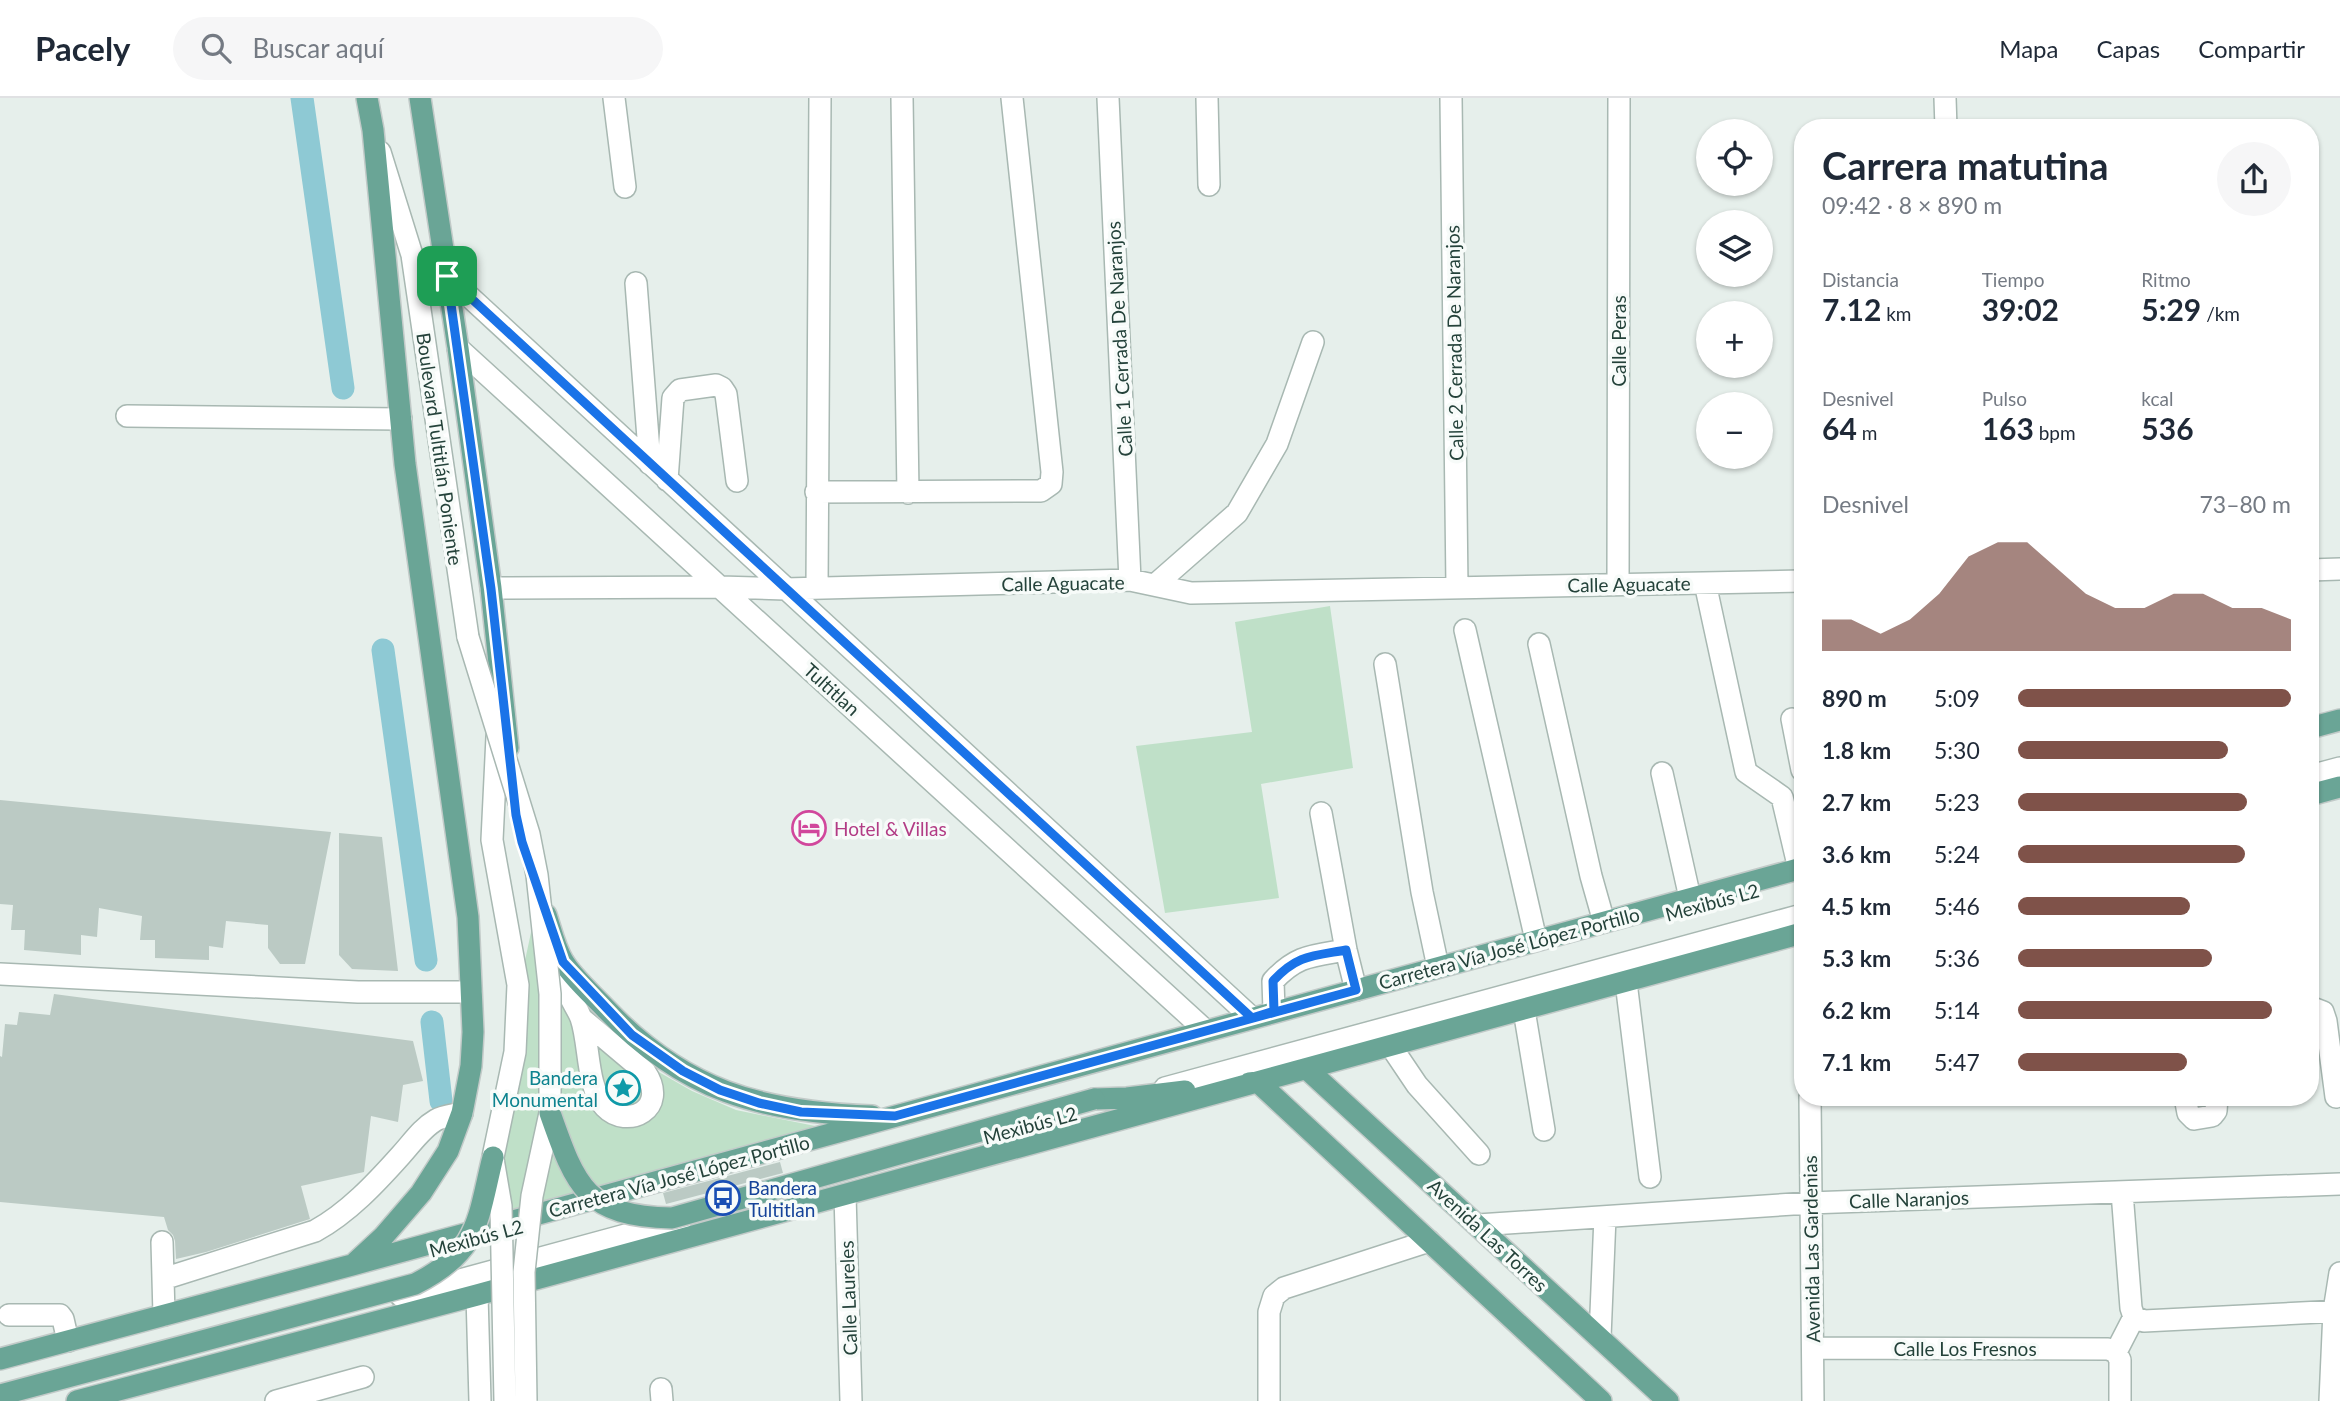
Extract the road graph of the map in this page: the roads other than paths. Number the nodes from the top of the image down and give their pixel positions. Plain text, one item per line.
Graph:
1 (367, 98) edge
2 (420, 98) edge
3 (614, 98) edge
4 (820, 98) edge
5 (902, 98) edge
6 (1012, 98) edge
7 (1108, 98) edge
8 (1207, 98) edge
9 (1451, 98) edge
10 (1619, 98) edge
11 (1945, 98) edge
12 (1946, 119) edge
13 (373, 130) junction
14 (1209, 185) dead end
15 (625, 187) dead end
16 (447, 276) junction
17 (636, 283) dead end
18 (1313, 342) dead end
19 (458, 348) junction
20 (127, 416) dead end
21 (401, 419) junction
22 (650, 464) junction
23 (667, 480) junction
24 (737, 481) dead end
25 (817, 492) junction
26 (908, 493) junction
27 (2319, 569) edge
28 (2340, 569) edge
29 (1130, 580) junction
30 (1794, 581) edge
31 (1705, 583) junction
32 (1618, 584) junction
33 (1155, 585) junction
34 (720, 587) junction
35 (1457, 587) junction
36 (817, 588) junction
37 (491, 589) junction
38 (785, 589) junction
39 (1465, 630) dead end
40 (1539, 644) dead end
41 (1385, 664) dead end
42 (500, 679) junction
43 (1792, 719) dead end
44 (2340, 720) edge
45 (2319, 726) edge
46 (1794, 729) edge
47 (2340, 730) edge
48 (2319, 736) edge
49 (2340, 768) edge
50 (1662, 773) dead end
51 (2319, 774) edge
52 (2340, 787) edge
53 (2319, 793) edge
54 (1321, 813) dead end
55 (1794, 844) edge
56 (1794, 873) edge
57 (1794, 873) edge
58 (1690, 898) junction
59 (1794, 917) edge
60 (1604, 922) junction
61 (1794, 935) edge
62 (1536, 940) junction
63 (1346, 950) junction
64 (563, 962) junction
65 (1438, 967) junction
66 (0, 974) edge
67 (1626, 982) junction
68 (1356, 990) junction
69 (471, 992) junction
70 (1524, 1010) junction
71 (2319, 1010) edge
72 (1274, 1011) junction
73 (1252, 1018) junction
74 (582, 1020) dead end
75 (1206, 1031) junction
76 (1385, 1039) junction
77 (1307, 1069) junction
78 (1258, 1082) junction
79 (2336, 1097) dead end
80 (1127, 1098) junction
81 (1810, 1106) edge
82 (2187, 1106) edge
83 (2216, 1106) edge
84 (462, 1113) junction
85 (550, 1113) junction
86 (895, 1116) junction
87 (1544, 1129) dead end
88 (1479, 1154) dead end
89 (493, 1157) junction
90 (1650, 1177) dead end
91 (2340, 1184) edge
92 (2122, 1192) junction
93 (845, 1195) junction
94 (1809, 1203) junction
95 (1605, 1217) junction
96 (1478, 1225) junction
97 (1429, 1241) junction
98 (162, 1242) dead end
99 (352, 1265) junction
100 (2340, 1273) edge
101 (163, 1279) junction
102 (477, 1295) junction
103 (2337, 1311) edge
104 (9, 1315) dead end
105 (164, 1315) junction
106 (2134, 1317) junction
107 (1600, 1337) junction
108 (68, 1341) junction
109 (1813, 1348) junction
110 (2116, 1352) junction
111 (0, 1359) edge
112 (0, 1368) edge
113 (363, 1377) dead end
114 (0, 1395) edge
115 (14, 1401) edge
116 (77, 1401) edge
117 (276, 1401) edge
118 (480, 1401) edge
119 (505, 1401) edge
120 (526, 1401) edge
121 (851, 1401) edge
122 (1269, 1401) edge
123 (1601, 1401) edge
124 (1668, 1401) edge
125 (1813, 1401) edge
126 (2120, 1401) edge
127 (2330, 1401) edge

1 - 13 main road, Boulevard Tultitlán Poniente
2 - 16 main road, Boulevard Tultitlán Poniente
3 - 15 street
4 - 25 street
5 - 26 street
6 - 26 street
7 - 29 street, Calle 1 Cerrada De Naranjos
8 - 14 street
9 - 35 street, Calle 2 Cerrada De Naranjos
10 - 32 street, Calle Peras
11 - 12 street
13 - 21 main road
13 - 85 street, Boulevard Tultitlán Poniente, bridge
16 - 19 main road, Boulevard Tultitlán Poniente
16 - 22 street
17 - 22 street
18 - 33 street
19 - 34 street, Tultitlan
19 - 37 main road, Boulevard Tultitlán Poniente
20 - 21 street
21 - 69 main road
22 - 23 street
23 - 24 street
23 - 38 street
25 - 26 street
25 - 36 street
27 - 28 street
29 - 33 street, Calle Aguacate
29 - 36 street, Calle Aguacate
30 - 31 street, Calle Aguacate
31 - 32 street, Calle Aguacate
31 - 55 street
32 - 35 street, Calle Aguacate
33 - 35 street, Calle Aguacate
34 - 37 street, Calle Aguacate
34 - 38 street, Calle Aguacate
34 - 75 street, Tultitlan
36 - 38 street, Calle Aguacate
37 - 42 main road, Boulevard Tultitlán Poniente
38 - 73 street
39 - 62 street
40 - 60 street
41 - 65 street
42 - 64 main road, Boulevard Tultitlán Poniente
42 - 89 street
43 - 46 street
44 - 45 main road
47 - 48 street
49 - 51 street
50 - 58 street
52 - 53 main road
54 - 63 street
56 - 58 main road, Carretera Vía José López Portillo
57 - 112 street, Mexibús L2
58 - 60 main road, Carretera Vía José López Portillo
59 - 76 street, Mexibús L2
60 - 62 main road, Carretera Vía José López Portillo
61 - 67 main road
62 - 65 main road, Carretera Vía José López Portillo
63 - 68 street
63 - 72 street
64 - 74 street
64 - 86 main road
65 - 68 main road, Carretera Vía José López Portillo
66 - 69 street
67 - 70 main road
67 - 90 street
68 - 72 main road, Carretera Vía José López Portillo
69 - 84 main road
70 - 76 main road
70 - 87 street
71 - 79 street
72 - 73 main road, Carretera Vía José López Portillo
73 - 75 main road, Carretera Vía José López Portillo
75 - 86 main road, Carretera Vía José López Portillo
76 - 77 main road
76 - 80 street, Mexibús L2
76 - 88 street
77 - 78 main road
77 - 96 main road, Avenida Las Torres
78 - 80 main road
78 - 93 main road
78 - 97 main road
80 - 85 main road, bridge
80 - 115 street, Mexibús L2
81 - 94 street, Avenida Las Gardenias
82 - 83 street
84 - 99 main road
84 - 101 street
85 - 120 street, Boulevard Tultitlán Poniente, bridge
86 - 99 main road, Carretera Vía José López Portillo
89 - 114 main road, bridge
89 - 119 street, bridge
91 - 92 street, Calle Naranjos
92 - 94 street, Calle Naranjos
92 - 106 street
93 - 102 main road
93 - 121 street, Calle Laureles
94 - 95 street, Calle Naranjos
94 - 109 street, Avenida Las Gardenias
95 - 96 street, Calle Naranjos
95 - 107 street
96 - 107 main road, Avenida Las Torres
97 - 122 street
97 - 123 main road
98 - 101 street
99 - 105 main road, Carretera Vía José López Portillo
100 - 103 street
101 - 105 street
102 - 116 main road
102 - 118 street
103 - 106 street
103 - 127 street
104 - 108 street
105 - 108 main road, Carretera Vía José López Portillo
106 - 110 street
107 - 124 main road, Avenida Las Torres
108 - 111 main road, Carretera Vía José López Portillo
109 - 110 street, Calle Los Fresnos
109 - 125 street, Avenida Las Gardenias
110 - 126 street
113 - 117 street

